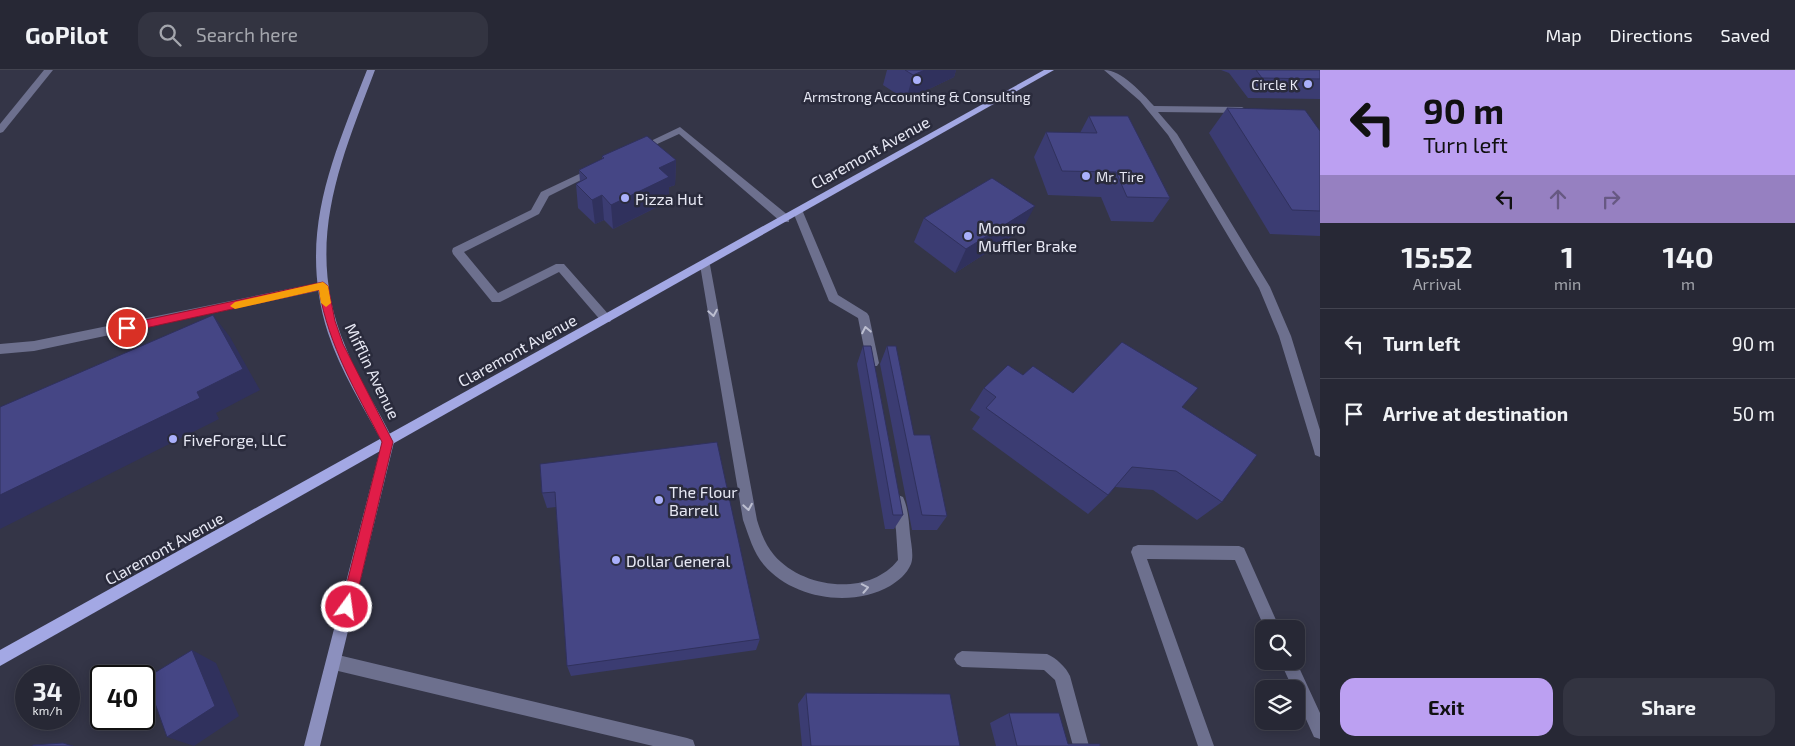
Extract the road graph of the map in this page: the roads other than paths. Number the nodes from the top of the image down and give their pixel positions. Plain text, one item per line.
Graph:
1 (49, 70) edge
2 (371, 70) edge
3 (1050, 70) edge
4 (1108, 70) edge
5 (1152, 109) junction
6 (1256, 110) edge
7 (0, 130) edge
8 (626, 155) edge
9 (608, 164) edge
10 (798, 212) junction
11 (784, 219) junction
12 (705, 265) junction
13 (323, 286) junction
14 (606, 319) junction
15 (0, 349) edge
16 (875, 374) edge
17 (388, 442) junction
18 (1320, 452) edge
19 (896, 491) edge
20 (1270, 620) edge
21 (0, 658) edge
22 (962, 659) dead end
23 (334, 662) junction
24 (1292, 670) edge
25 (1320, 731) edge
26 (312, 746) edge
27 (687, 746) edge
28 (1081, 746) edge
29 (1206, 746) edge

1 - 7 street
2 - 13 street, Mifflin Avenue
3 - 10 main road, Claremont Avenue
4 - 5 street
5 - 6 street
5 - 18 street
8 - 11 street
9 - 14 street
10 - 11 main road, Claremont Avenue
16 -> 10 street
11 - 12 main road, Claremont Avenue
12 - 14 main road, Claremont Avenue
12 -> 19 street
13 - 15 street
13 - 17 street, Mifflin Avenue
14 - 17 main road, Claremont Avenue
17 - 21 main road, Claremont Avenue
17 - 23 street, Mifflin Avenue
20 - 29 street
22 - 28 street
23 - 26 street, Mifflin Avenue
23 - 27 street
24 - 25 street

